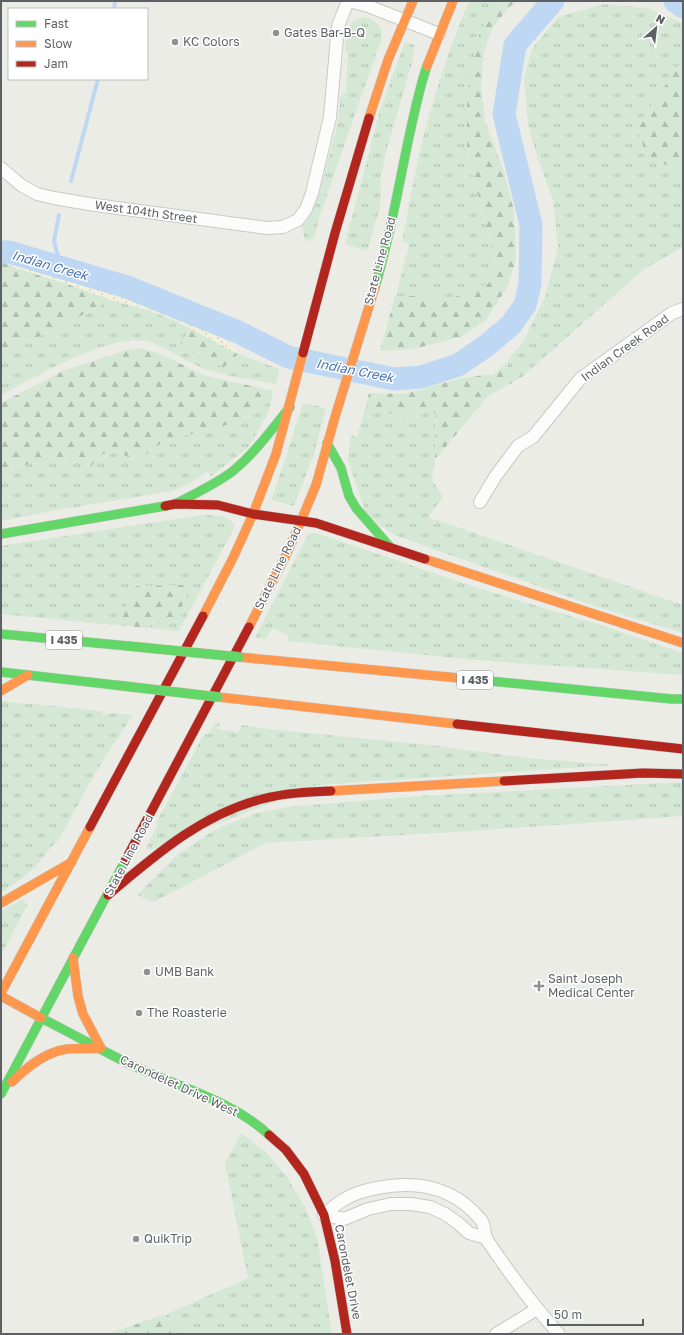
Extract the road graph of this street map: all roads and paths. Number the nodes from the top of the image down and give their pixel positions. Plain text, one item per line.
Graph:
1 (348, 1) edge
2 (414, 1) edge
3 (453, 1) edge
4 (404, 19) junction
5 (439, 34) junction
6 (1, 168) edge
7 (683, 309) edge
8 (290, 407) junction
9 (327, 443) junction
10 (480, 502) dead end
11 (175, 504) junction
12 (253, 514) junction
13 (301, 521) junction
14 (1, 534) edge
15 (392, 549) junction
16 (1, 634) edge
17 (683, 644) edge
18 (1, 672) edge
19 (28, 675) junction
20 (1, 691) edge
21 (683, 699) edge
22 (683, 749) edge
23 (683, 774) edge
24 (72, 862) junction
25 (108, 895) junction
26 (1, 903) edge
27 (73, 958) junction
28 (1, 993) edge
29 (1, 996) edge
30 (41, 1018) junction
31 (101, 1048) junction
32 (2, 1092) edge
33 (324, 1215) junction
34 (486, 1238) junction
35 (537, 1309) junction
36 (347, 1334) edge
37 (496, 1334) edge
38 (559, 1334) edge

1 - 4 street
1 - 6 street, West 104th Street
2 - 4 main road
3 - 5 main road, State Line Road
4 - 5 street
4 - 8 main road
5 - 9 main road, State Line Road
7 - 10 street, Indian Creek Road
8 - 11 main road
8 - 12 main road
9 - 13 main road, State Line Road
9 - 15 main road
11 - 12 main road
11 - 14 main road
12 - 13 main road
12 - 24 main road
13 - 15 main road
13 - 25 main road, State Line Road
15 - 17 main road
16 - 21 main road, I 435, bridge
18 - 19 main road
19 - 20 main road
19 - 22 main road, bridge
23 - 25 main road
24 - 26 main road
24 - 28 main road
25 - 27 main road, State Line Road
27 - 30 main road, State Line Road
27 - 31 main road
29 - 30 main road, Carondelet Drive West
30 - 31 main road, Carondelet Drive West
30 - 32 main road, State Line Road
31 - 32 main road
31 - 33 main road, Carondelet Drive West
33 - 34 street
33 - 34 street
33 - 36 main road, Carondelet Drive
34 - 35 street
35 - 37 street
35 - 38 street

